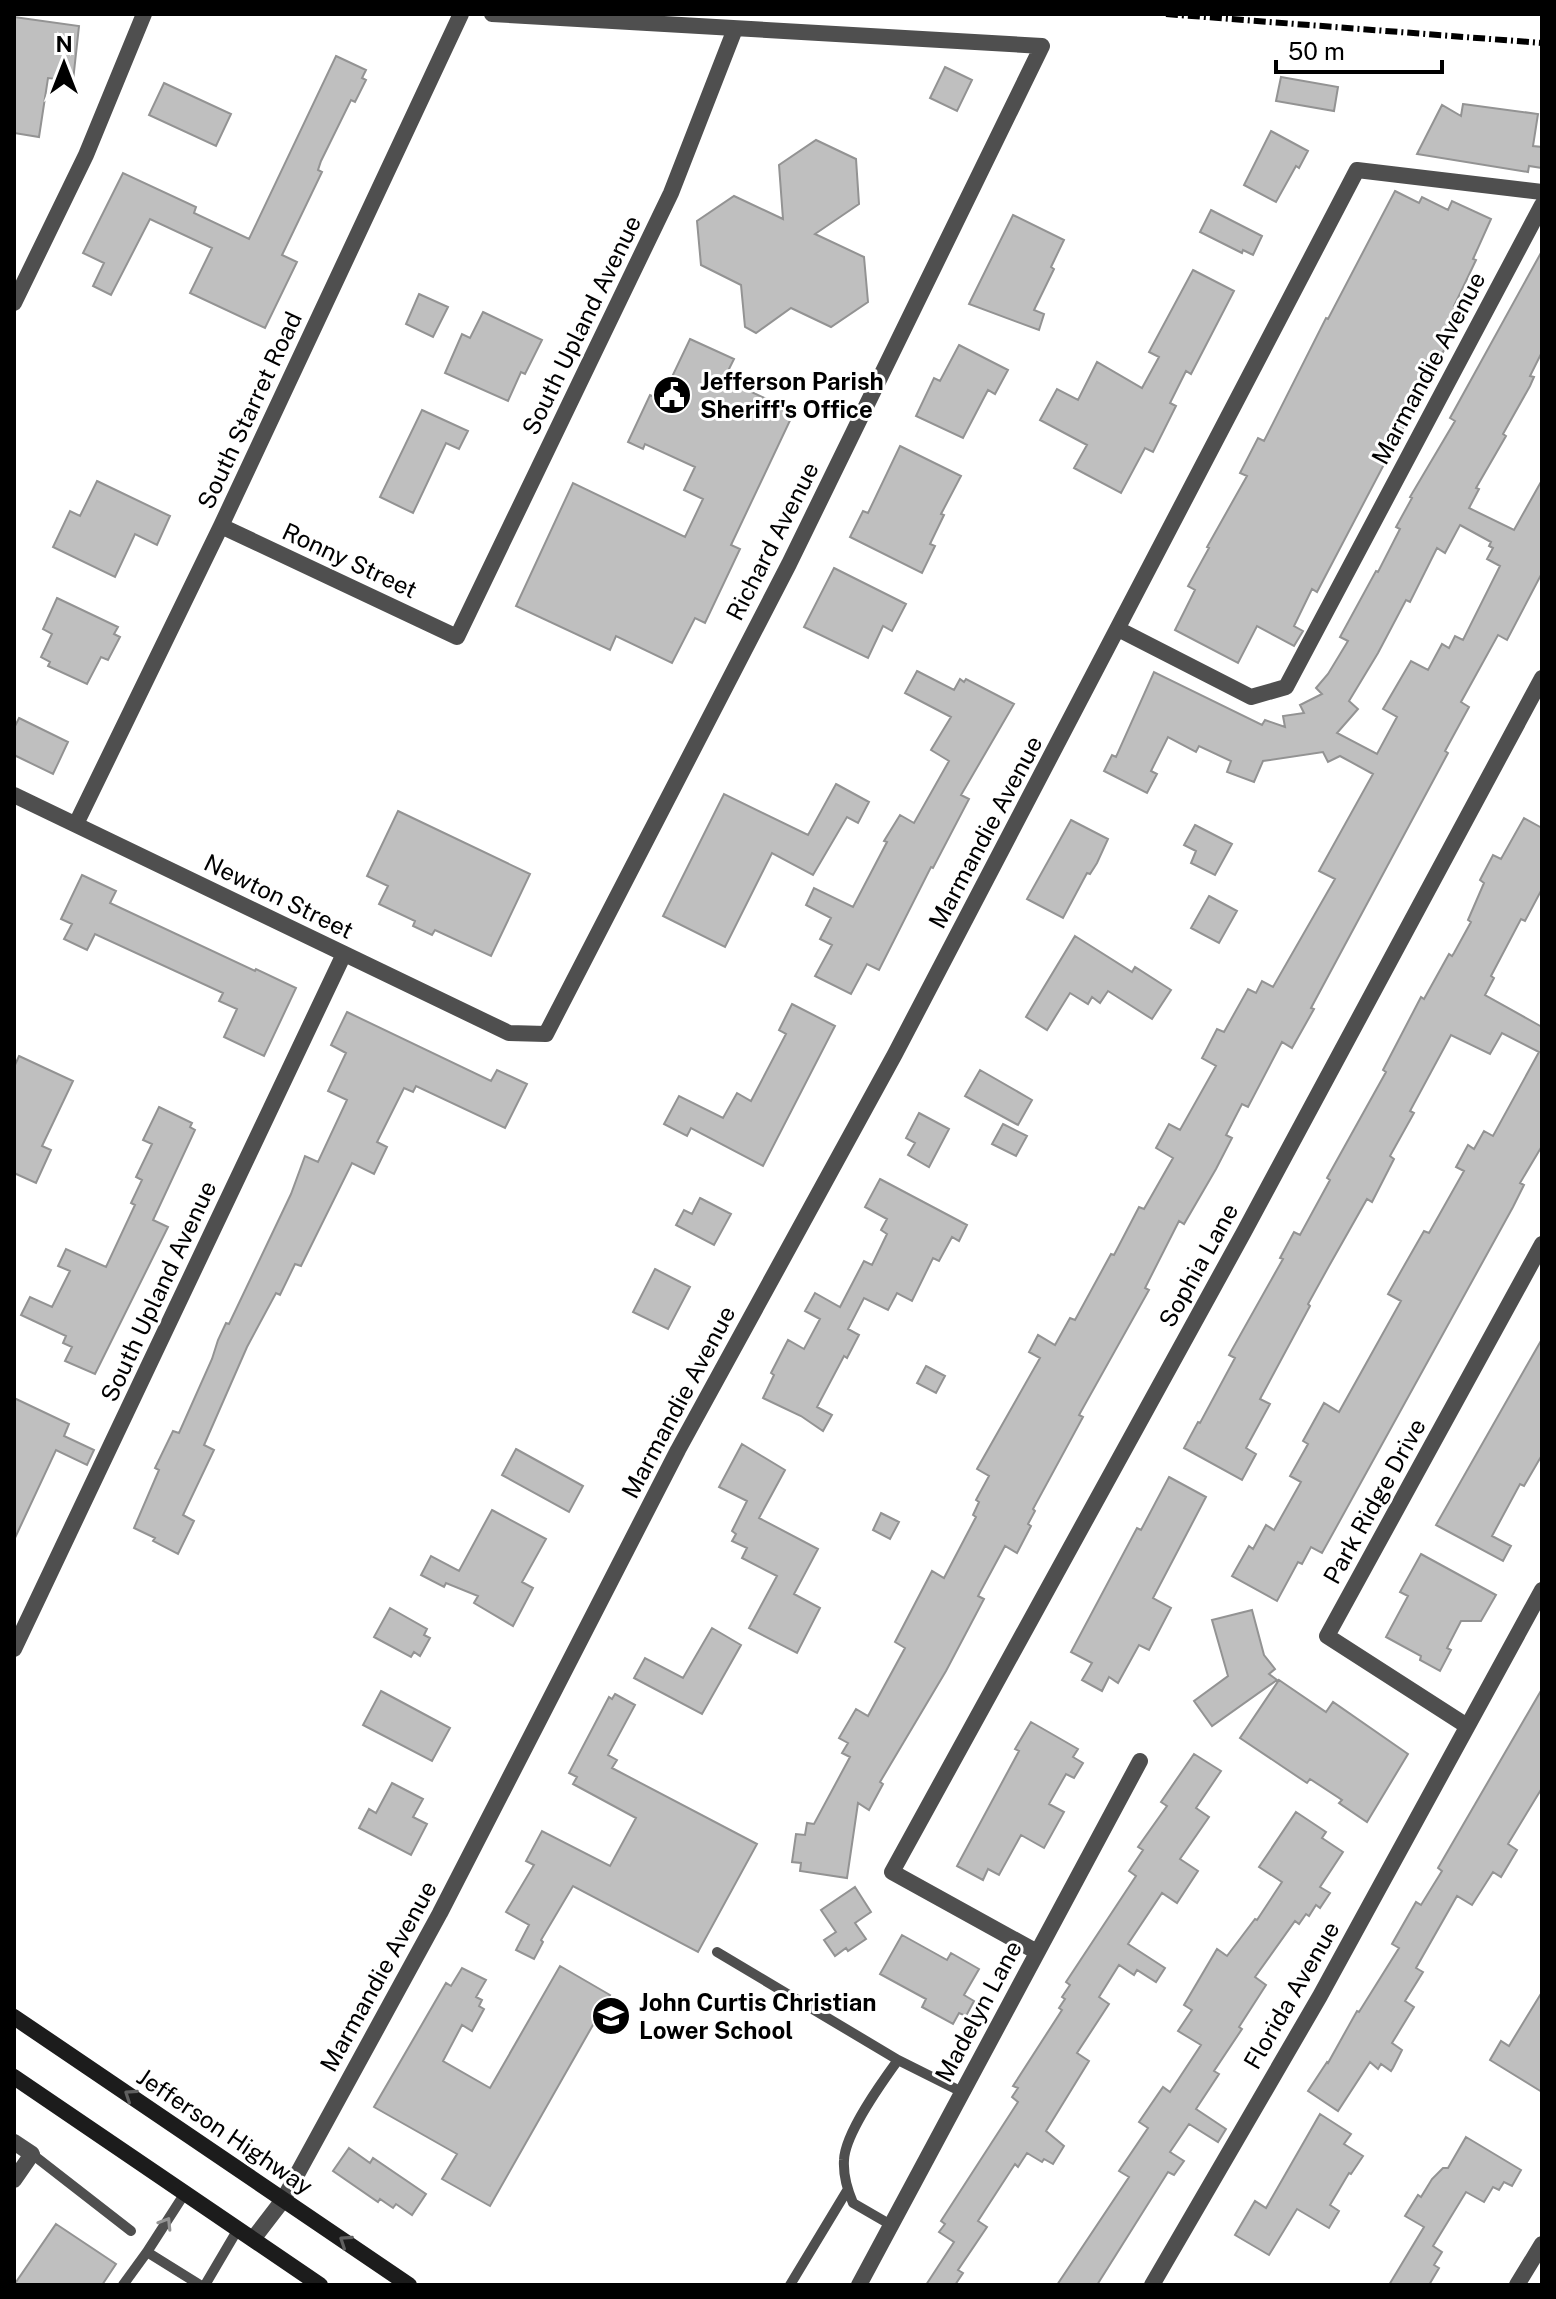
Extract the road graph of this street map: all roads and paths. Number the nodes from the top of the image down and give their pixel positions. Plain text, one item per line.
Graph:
1 (144, 14) edge
2 (461, 14) edge
3 (492, 14) edge
4 (735, 29) junction
5 (1542, 192) edge
6 (1542, 205) edge
7 (14, 303) edge
8 (221, 526) junction
9 (1118, 629) junction
10 (457, 637) joint
11 (1542, 678) edge
12 (14, 795) edge
13 (76, 824) junction
14 (344, 954) junction
15 (524, 1034) joint
16 (1542, 1244) edge
17 (1542, 1590) edge
18 (14, 1649) edge
19 (1467, 1726) junction
20 (1140, 1761) dead end
21 (717, 1952) dead end
22 (1037, 1952) junction
23 (14, 2017) edge
24 (898, 2060) junction
25 (14, 2077) edge
26 (962, 2092) junction
27 (14, 2142) edge
28 (32, 2154) junction
29 (14, 2180) edge
30 (848, 2189) junction
31 (185, 2193) junction
32 (283, 2200) junction
33 (891, 2225) junction
34 (238, 2229) junction
35 (131, 2231) dead end
36 (253, 2239) junction
37 (1542, 2244) edge
38 (147, 2252) junction
39 (123, 2285) edge
40 (202, 2285) edge
41 (320, 2285) edge
42 (409, 2285) edge
43 (790, 2285) edge
44 (859, 2285) edge
45 (1152, 2285) edge
46 (1517, 2285) edge

1 - 7 street
2 - 8 street, South Starret Road
3 - 4 street
4 - 10 street, South Upland Avenue
4 - 15 street, Richard Avenue
5 - 9 street, Marmandie Avenue
6 - 9 street, Marmandie Avenue
8 - 10 street, Ronny Street
8 - 13 street, South Starret Road
9 - 32 street, Marmandie Avenue
11 - 22 street, Sophia Lane
12 - 13 street, Newton Street
13 - 14 street, Newton Street
14 - 15 street, Newton Street
14 - 18 street, South Upland Avenue
16 - 19 street, Park Ridge Drive
17 - 19 street, Florida Avenue
19 - 45 street, Florida Avenue
20 - 22 street, Madelyn Lane
21 - 24 lane
22 - 26 street, Madelyn Lane
32 -> 23 main road, Jefferson Highway
24 - 26 lane
24 - 30 lane
25 - 31 main road
26 - 33 street, Madelyn Lane
27 - 28 street
28 - 29 street
28 - 35 lane
30 - 33 lane
30 - 43 lane
31 - 34 main road
38 -> 31 lane
32 - 36 street, Marmandie Avenue
42 -> 32 main road, Jefferson Highway
33 - 44 street, Madelyn Lane
34 - 36 main road
34 - 40 lane
36 - 41 main road
37 - 46 street
38 - 39 lane
38 - 40 lane

